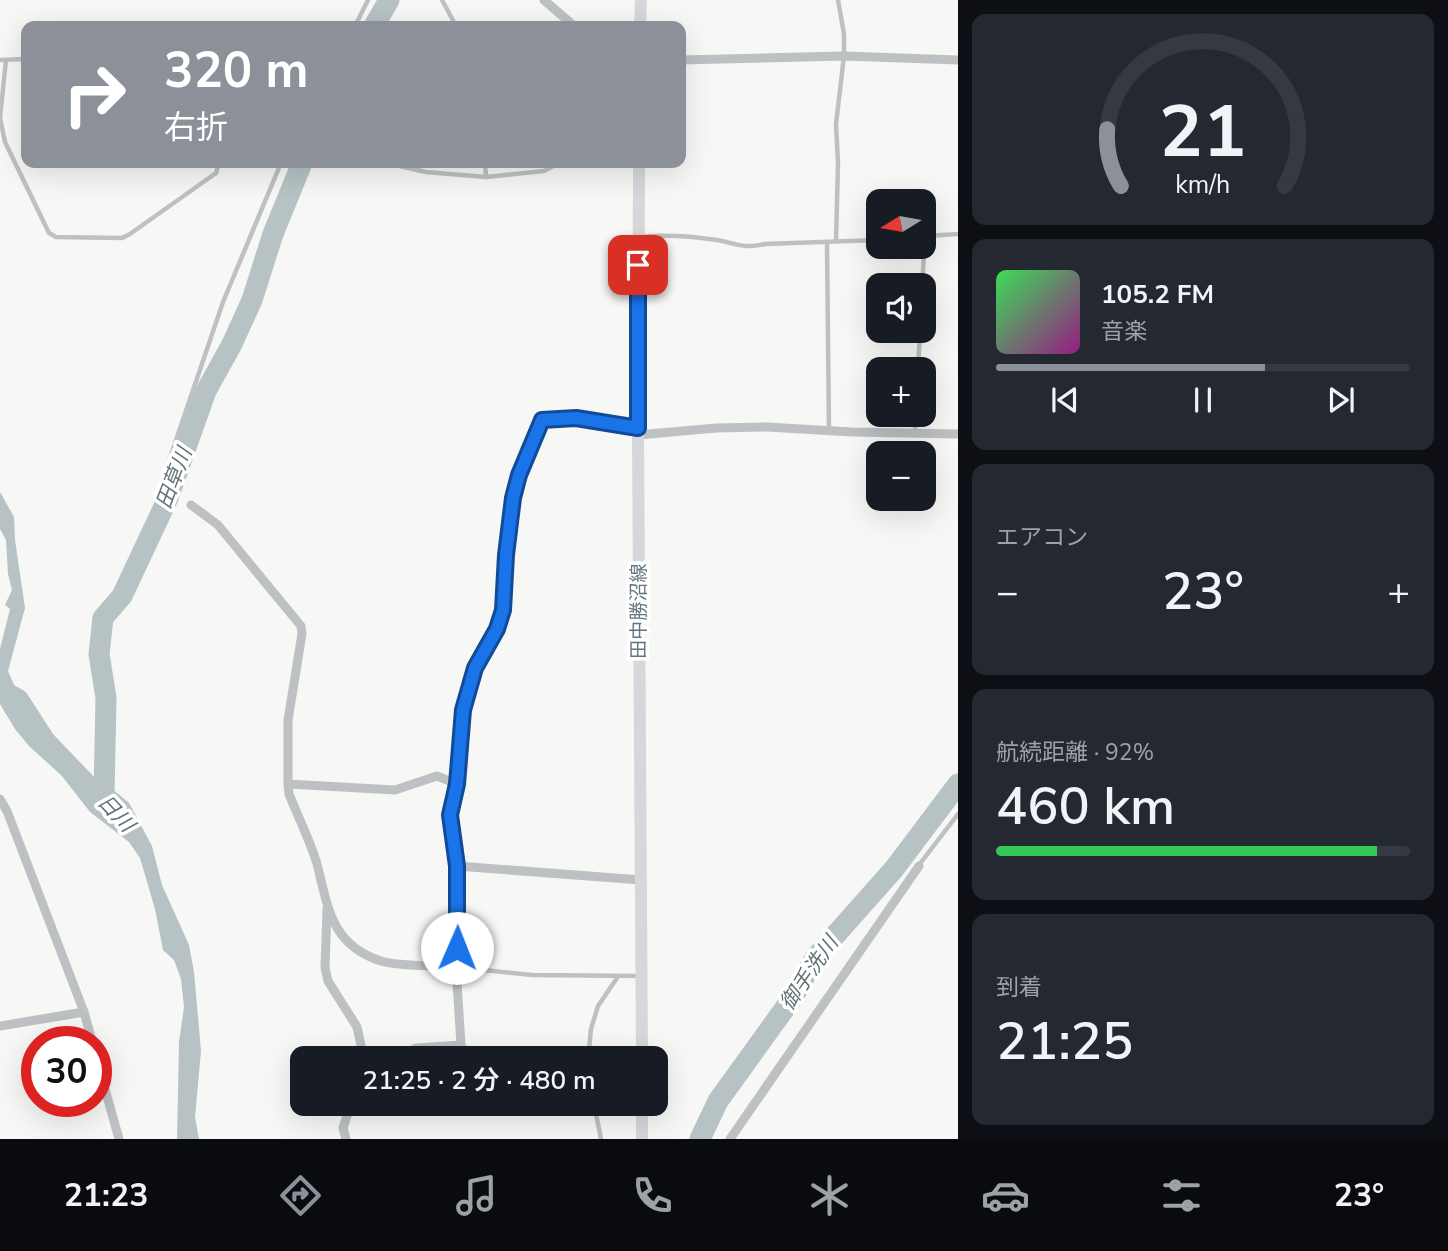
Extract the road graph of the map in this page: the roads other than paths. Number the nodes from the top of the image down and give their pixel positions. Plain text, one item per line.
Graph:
1 (369, 0) edge
2 (442, 0) edge
3 (544, 0) edge
4 (640, 0) edge
5 (838, 0) edge
6 (358, 21) edge
7 (453, 21) edge
8 (568, 21) edge
9 (640, 21) edge
10 (844, 56) junction
11 (21, 59) edge
12 (3, 60) edge
13 (686, 60) edge
14 (958, 60) edge
15 (218, 168) edge
16 (279, 168) edge
17 (409, 168) edge
18 (485, 168) edge
19 (550, 168) edge
20 (639, 168) edge
21 (486, 177) junction
22 (958, 234) edge
23 (936, 235) edge
24 (638, 237) junction
25 (866, 240) edge
26 (836, 241) junction
27 (827, 244) junction
28 (915, 427) edge
29 (638, 431) junction
30 (829, 431) junction
31 (915, 434) junction
32 (958, 434) edge
33 (170, 458) dead end
34 (191, 505) dead end
35 (288, 784) junction
36 (457, 784) junction
37 (0, 799) edge
38 (958, 814) edge
39 (457, 866) junction
40 (919, 866) joint
41 (641, 880) junction
42 (327, 909) junction
43 (456, 967) junction
44 (642, 976) junction
45 (618, 977) junction
46 (84, 1012) junction
47 (88, 1026) edge
48 (0, 1027) edge
49 (461, 1045) joint
50 (361, 1046) edge
51 (446, 1046) edge
52 (590, 1046) edge
53 (642, 1046) edge
54 (112, 1114) edge
55 (348, 1116) edge
56 (596, 1116) edge
57 (642, 1116) edge
58 (119, 1139) edge
59 (346, 1139) edge
60 (601, 1139) edge
61 (642, 1139) edge
62 (730, 1139) edge

1 - 6 lane
2 - 7 lane
3 - 8 street
4 - 9 main road
5 - 10 lane
10 - 13 street
10 - 14 street
10 - 26 lane
11 - 12 lane
12 - 15 lane
16 - 33 lane
17 - 21 lane
18 - 21 lane
19 - 21 lane
20 - 24 main road, 田中勝沼線
22 - 23 lane
24 - 27 lane
24 - 29 main road, 田中勝沼線
25 - 26 lane
26 - 27 lane
27 - 30 lane
28 - 31 lane
29 - 30 street
29 - 36 street
29 - 41 main road, 田中勝沼線
30 - 31 street
31 - 32 street
34 - 35 street
35 - 36 street
35 - 42 street
36 - 39 street
37 - 46 street
38 - 40 lane
39 - 41 street
39 - 43 street
40 - 62 street
41 - 44 main road, 田中勝沼線
42 - 43 street
42 - 50 street
43 - 45 lane
43 - 49 street
44 - 45 lane
44 - 53 main road, 田中勝沼線
45 - 52 lane
46 - 47 street
46 - 48 street
49 - 51 street
54 - 58 street
55 - 59 street
56 - 60 lane
57 - 61 main road

